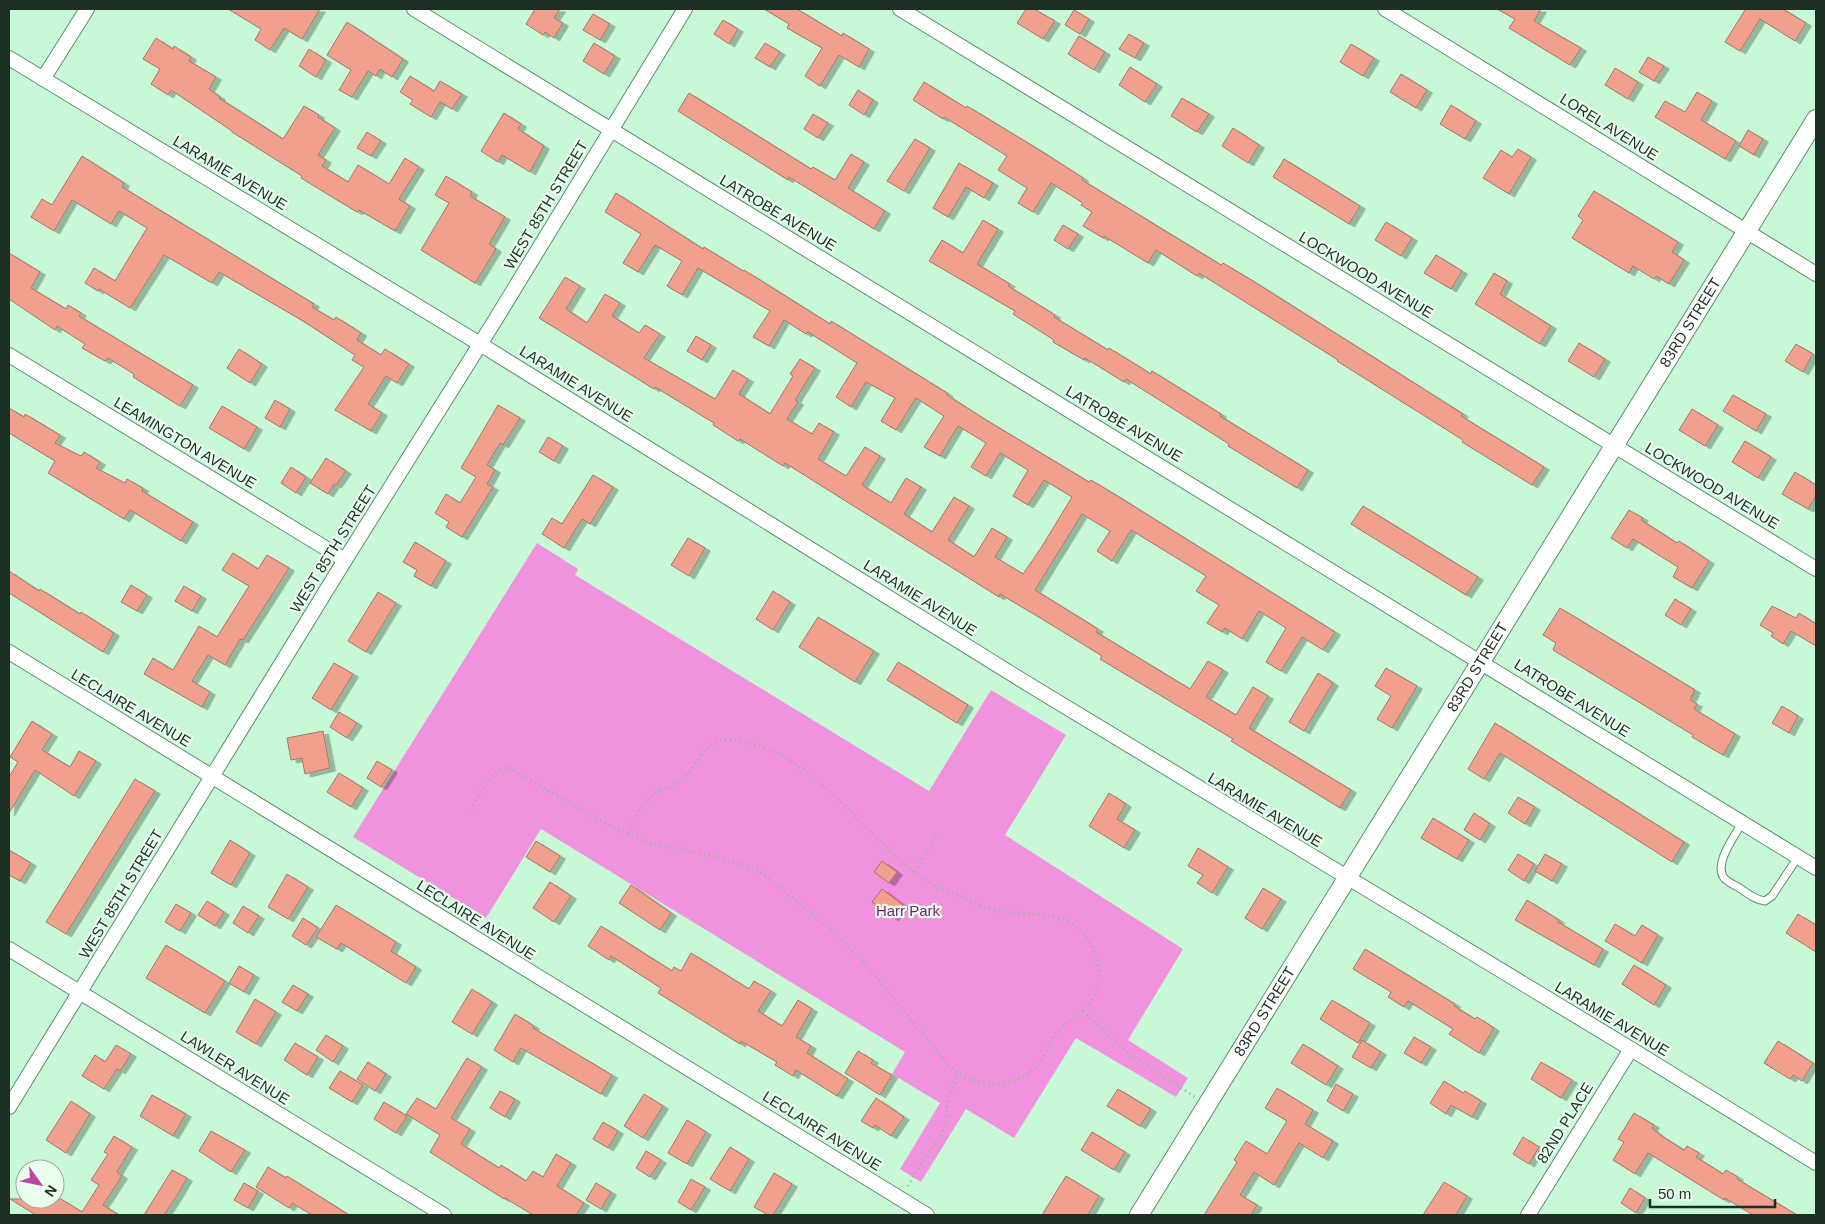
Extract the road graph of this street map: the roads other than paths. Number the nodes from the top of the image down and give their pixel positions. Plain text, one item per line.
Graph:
1 (87, 9) edge
2 (414, 9) edge
3 (685, 9) edge
4 (900, 9) edge
5 (1385, 9) edge
6 (9, 58) edge
7 (43, 79) junction
8 (1816, 119) edge
9 (611, 130) junction
10 (1747, 231) junction
11 (1816, 274) edge
12 (480, 344) junction
13 (9, 355) edge
14 (1614, 445) junction
15 (345, 560) junction
16 (1816, 569) edge
17 (9, 652) edge
18 (1481, 662) junction
19 (212, 776) junction
20 (1742, 823) junction
21 (1798, 857) junction
22 (1816, 868) edge
23 (1347, 878) junction
24 (9, 949) edge
25 (80, 992) junction
26 (1631, 1049) junction
27 (9, 1107) edge
28 (1816, 1163) edge
29 (444, 1215) edge
30 (927, 1215) edge
31 (1139, 1215) edge
32 (1528, 1215) edge

1 - 7 street
2 - 9 street, LATROBE AVENUE
3 - 9 street, WEST 85TH STREET
4 - 14 street, LOCKWOOD AVENUE
5 - 10 street, LOREL AVENUE
6 - 7 street, LARAMIE AVENUE
7 - 12 street, LARAMIE AVENUE
8 - 10 street, 83RD STREET
9 - 12 street, WEST 85TH STREET
9 - 18 street, LATROBE AVENUE
10 - 11 street, LOREL AVENUE
10 - 14 street, 83RD STREET
12 - 15 street, WEST 85TH STREET
12 - 23 street, LARAMIE AVENUE
13 - 15 street, LEAMINGTON AVENUE
14 - 16 street, LOCKWOOD AVENUE
14 - 18 street, 83RD STREET
15 - 19 street, WEST 85TH STREET
17 - 19 street, LECLAIRE AVENUE
18 - 20 street, LATROBE AVENUE
18 - 23 street, 83RD STREET
19 - 25 street, WEST 85TH STREET
19 - 30 street, LECLAIRE AVENUE
20 - 21 street, LATROBE AVENUE
20 - 21 lane
21 - 22 street, LATROBE AVENUE
23 - 26 street, LARAMIE AVENUE
23 - 31 street, 83RD STREET
24 - 25 street, LAWLER AVENUE
25 - 27 street, WEST 85TH STREET
25 - 29 street, LAWLER AVENUE
26 - 28 street, LARAMIE AVENUE
26 - 32 street, 82ND PLACE

